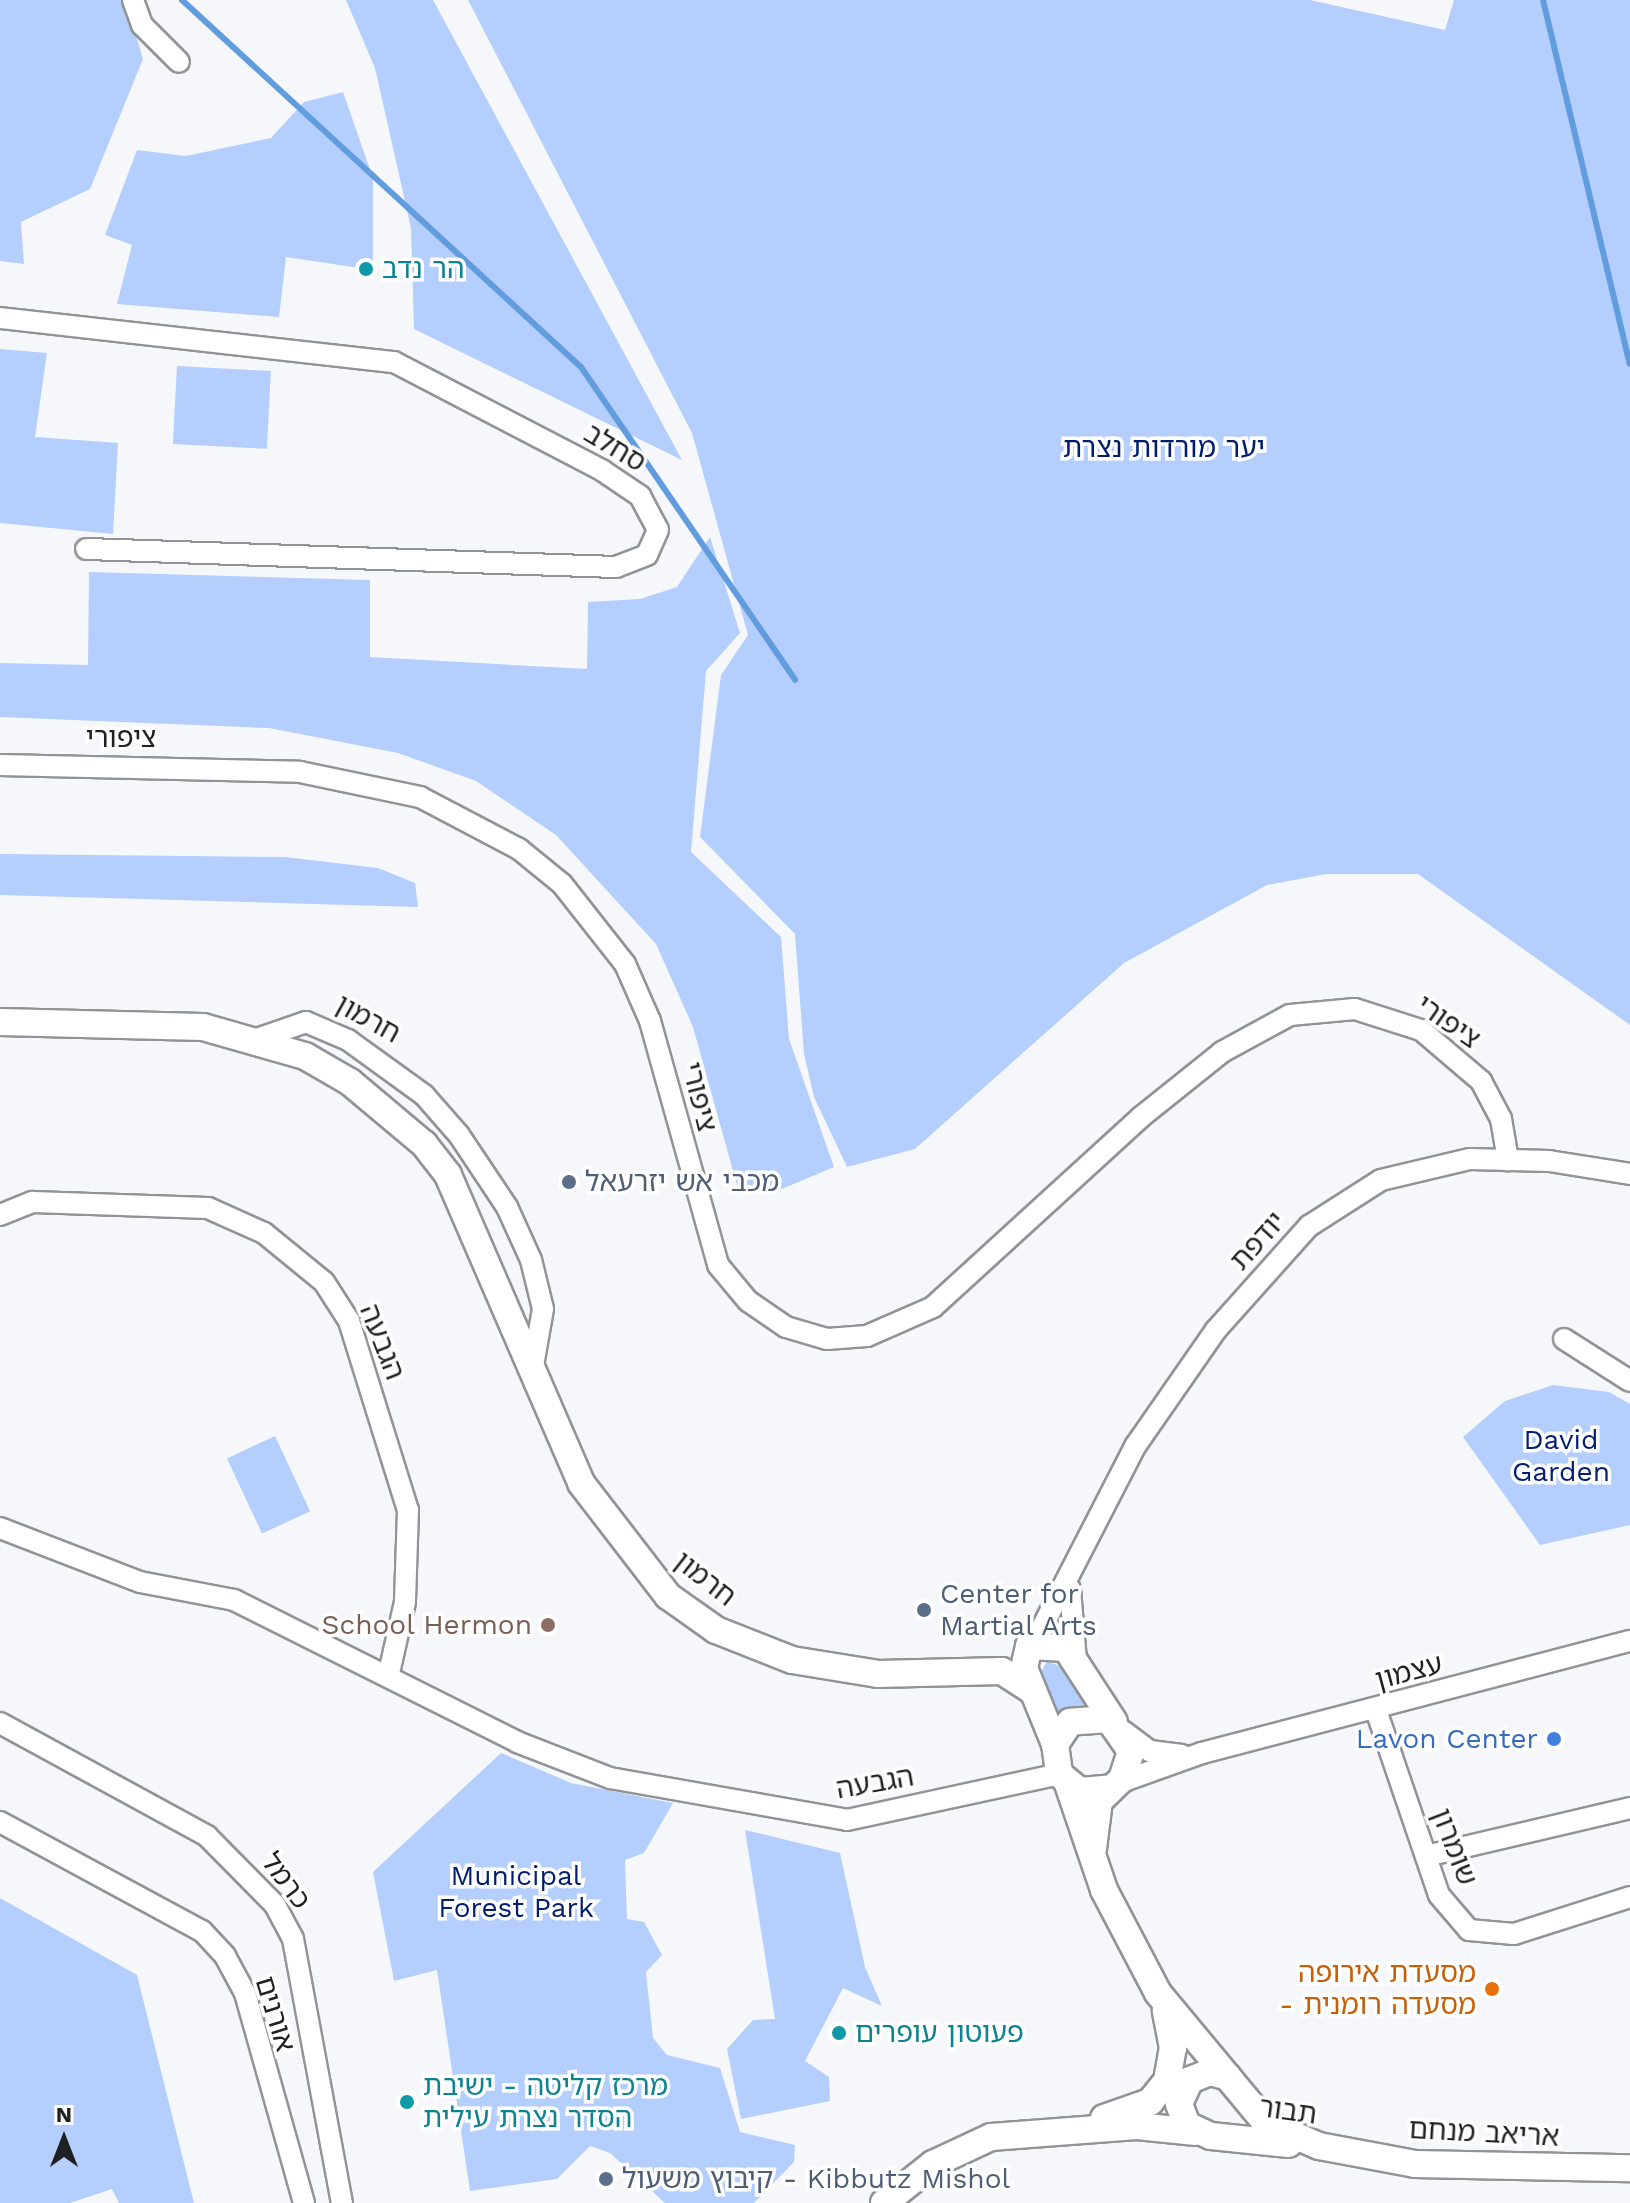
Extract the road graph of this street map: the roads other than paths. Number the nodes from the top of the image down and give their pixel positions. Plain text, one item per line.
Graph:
1 (133, 0) edge
2 (179, 62) dead end
3 (0, 318) edge
4 (86, 549) dead end
5 (0, 765) edge
6 (0, 1022) edge
7 (257, 1039) junction
8 (1508, 1160) junction
9 (1630, 1174) edge
10 (0, 1215) edge
11 (1564, 1339) dead end
12 (533, 1366) junction
13 (1630, 1381) edge
14 (0, 1528) edge
15 (1071, 1581) junction
16 (1630, 1641) edge
17 (1031, 1646) junction
18 (1076, 1660) junction
19 (956, 1671) junction
20 (389, 1673) junction
21 (1033, 1691) junction
22 (1376, 1710) junction
23 (0, 1723) edge
24 (1118, 1727) junction
25 (1055, 1744) junction
26 (1202, 1753) junction
27 (1063, 1779) junction
28 (1115, 1785) junction
29 (1630, 1808) edge
30 (0, 1822) edge
31 (1426, 1856) junction
32 (1094, 1864) junction
33 (1630, 1897) edge
34 (1163, 2001) junction
35 (1179, 2023) junction
36 (1235, 2085) junction
37 (1182, 2092) junction
38 (1137, 2126) junction
39 (1057, 2129) junction
40 (1205, 2134) junction
41 (1335, 2149) junction
42 (1630, 2168) edge
43 (895, 2200) edge
44 (304, 2203) edge
45 (342, 2203) edge

1 - 2 street
3 - 4 street, סחלב
5 - 8 street, ציפורי
6 - 7 street, חרמון
7 - 12 street, חרמון
7 - 12 street, חרמון
8 - 9 street, יודפת
8 - 15 street, יודפת
10 - 20 street, הגבעה
11 - 13 street
12 - 19 street, חרמון
14 - 20 street, הגבעה
15 - 17 street, יודפת
15 - 18 street, יודפת
16 - 22 street, עצמון
17 - 18 street
17 - 19 street, חרמון
17 - 21 street
18 - 24 street
19 - 21 street, חרמון
20 - 27 street, הגבעה
21 - 25 street
22 - 26 street, עצמון
22 - 31 street, שומרון
23 - 45 street, כרמל
24 - 25 street
24 - 26 street, עצמון
24 - 28 street
25 - 27 street
26 - 28 street, עצמון
27 - 28 street
27 - 32 street
28 - 32 street
29 - 31 street
30 - 44 street, אורנים
31 - 33 street, שומרון
32 - 34 street
34 - 35 street, תבור
34 - 39 street
35 - 36 street, תבור
35 - 37 street
36 - 37 street
36 - 40 street
36 - 41 street, תבור
37 - 38 street
37 - 40 street
38 - 39 street
38 - 40 street, תבור
39 - 43 street
40 - 41 street, תבור
41 - 42 street, אריאב מנחם

